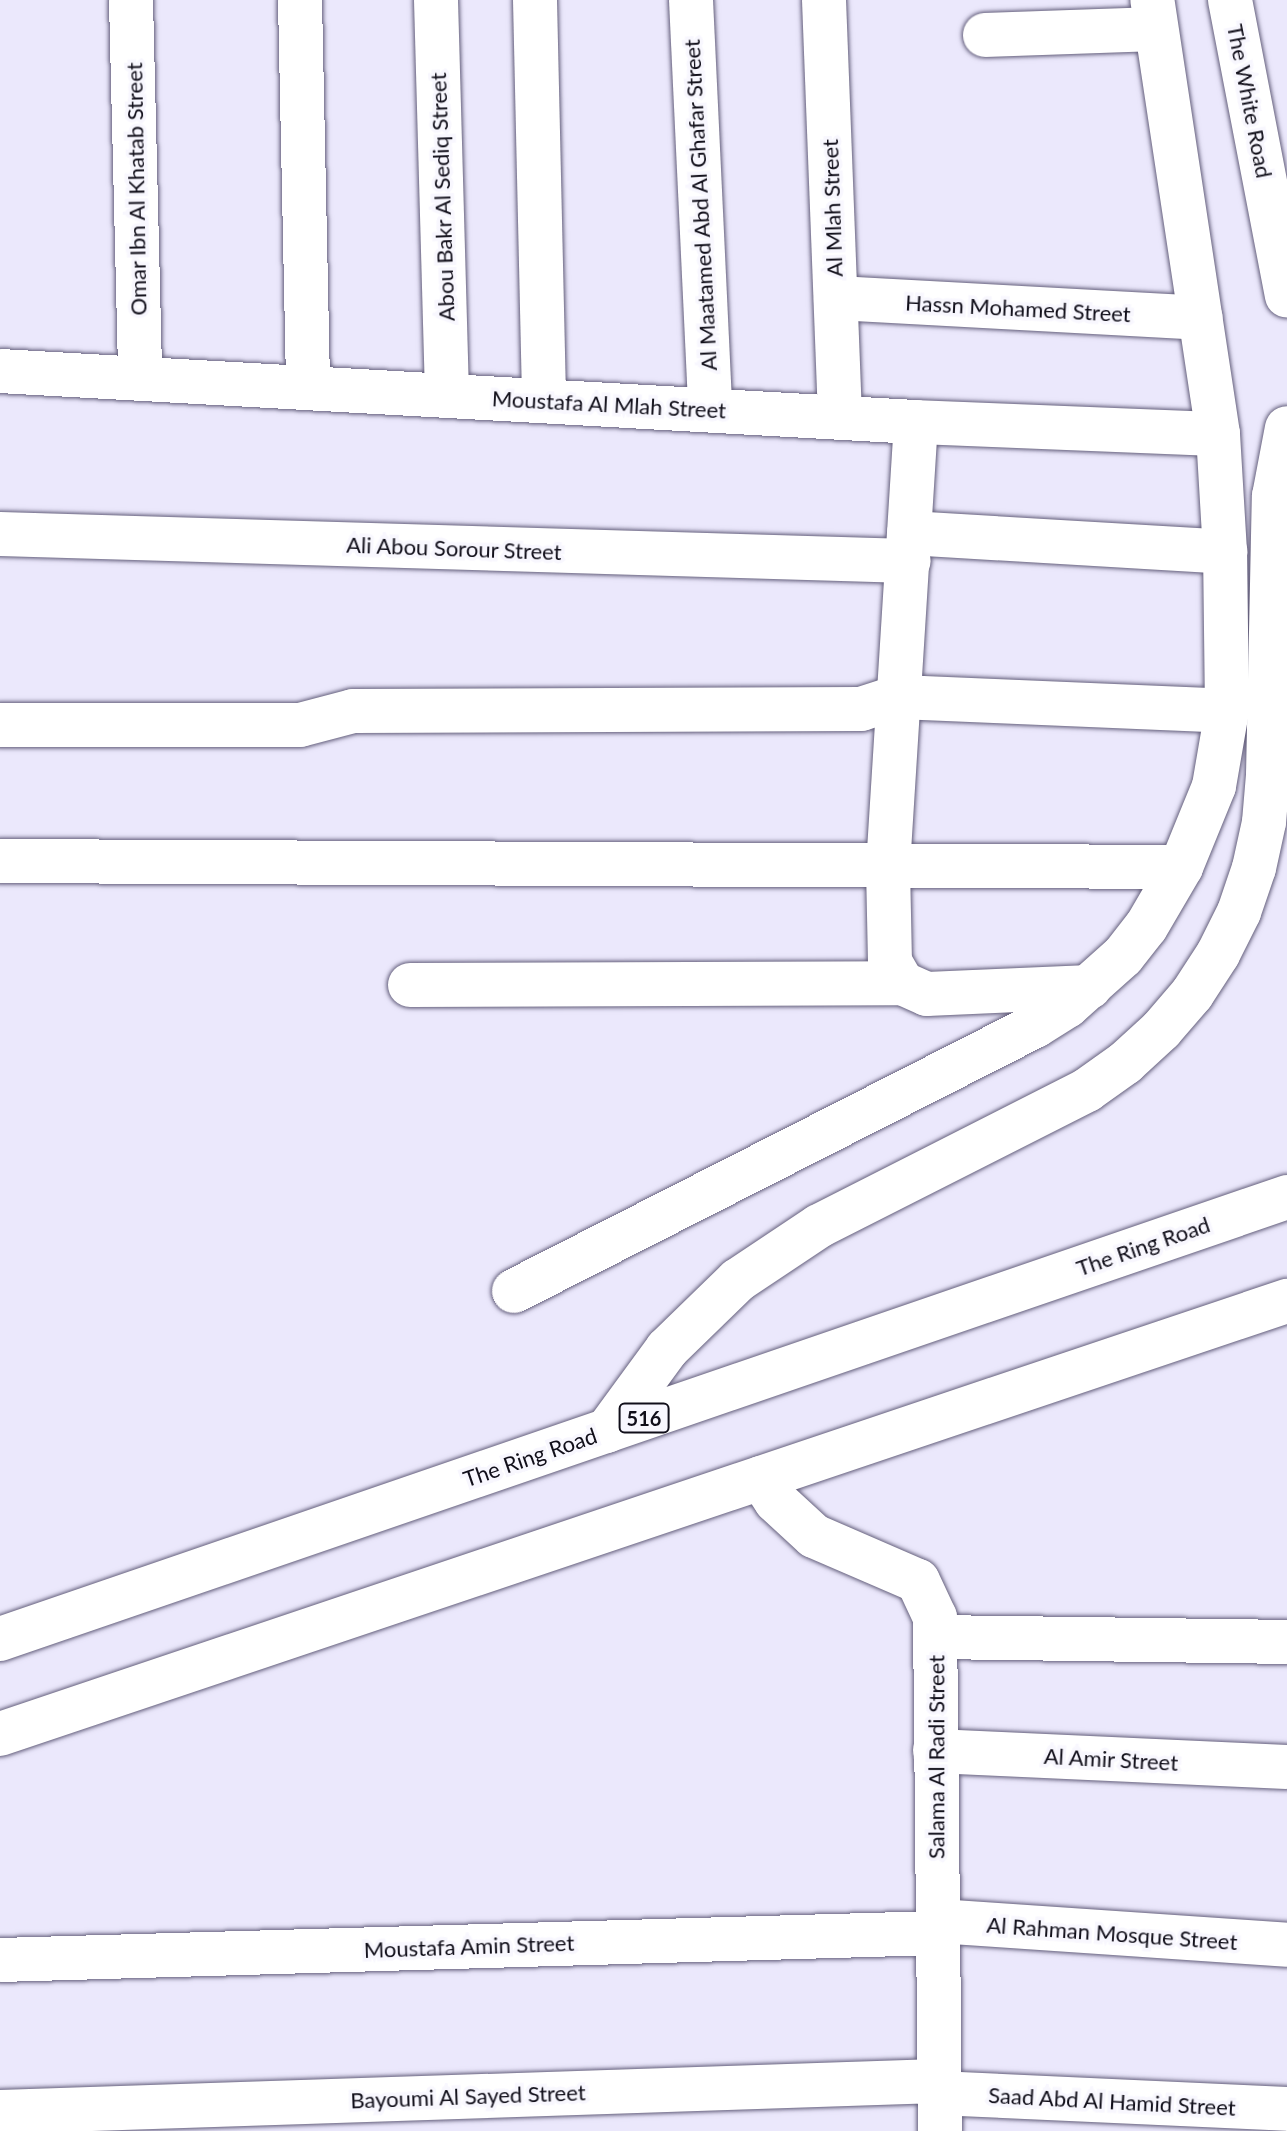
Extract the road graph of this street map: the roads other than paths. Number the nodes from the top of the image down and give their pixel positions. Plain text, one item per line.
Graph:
1 (131, 0) edge
2 (300, 0) edge
3 (436, 0) edge
4 (535, 0) edge
5 (691, 0) edge
6 (824, 0) edge
7 (1230, 0) edge
8 (1154, 14) edge
9 (985, 35) dead end
10 (1287, 296) edge
11 (836, 298) junction
12 (1200, 318) junction
13 (0, 371) edge
14 (140, 379) junction
15 (308, 387) junction
16 (447, 395) junction
17 (544, 400) junction
18 (710, 409) junction
19 (840, 416) junction
20 (916, 422) junction
21 (1287, 428) edge
22 (1218, 434) junction
23 (0, 534) edge
24 (909, 547) junction
25 (1225, 552) junction
26 (899, 697) junction
27 (1227, 711) junction
28 (0, 725) edge
29 (0, 861) edge
30 (888, 867) junction
31 (1181, 867) junction
32 (902, 983) junction
33 (410, 985) dead end
34 (1090, 987) junction
35 (1287, 1197) edge
36 (514, 1291) dead end
37 (1287, 1301) edge
38 (607, 1431) junction
39 (761, 1478) junction
40 (935, 1637) junction
41 (0, 1639) edge
42 (1287, 1642) edge
43 (0, 1734) edge
44 (935, 1751) junction
45 (1287, 1767) edge
46 (938, 1927) junction
47 (1287, 1945) edge
48 (0, 1960) edge
49 (938, 2102) edge
50 (1287, 2109) edge
51 (0, 2112) edge

1 - 14 main road, Omar Ibn Al Khatab Street
2 - 15 main road
3 - 16 main road, Abou Bakr Al Sediq Street
4 - 17 main road
5 - 18 main road, Al Maatamed Abd Al Ghafar Street
6 - 11 main road, Al Mlah Street
7 - 10 main road, The White Road
8 - 9 main road
8 - 12 main road
11 - 12 main road, Hassn Mohamed Street
11 - 19 main road, Al Mlah Street
12 - 22 main road
13 - 14 main road, Moustafa Al Mlah Street
14 - 15 main road, Moustafa Al Mlah Street
15 - 16 main road, Moustafa Al Mlah Street
16 - 17 main road, Moustafa Al Mlah Street
17 - 18 main road, Moustafa Al Mlah Street
18 - 19 main road, Moustafa Al Mlah Street
19 - 20 main road, Moustafa Al Mlah Street
20 - 22 main road, Moustafa Al Mlah Street
20 - 24 main road
21 - 38 main road
22 - 25 main road
23 - 24 main road, Ali Abou Sorour Street
24 - 25 main road, Ali Abou Sorour Street
24 - 26 main road
25 - 27 main road
26 - 27 main road
26 - 28 main road
26 - 30 main road
27 - 31 main road
29 - 30 main road
30 - 31 main road
30 - 32 main road
31 - 34 main road
32 - 33 main road
32 - 34 main road
34 - 36 main road
35 - 38 main road, The Ring Road / 516
37 - 39 main road
38 - 41 main road, The Ring Road / 516
39 - 40 main road, Salama Al Radi Street
39 - 43 main road
40 - 42 main road
40 - 44 main road, Salama Al Radi Street
44 - 45 main road, Al Amir Street
44 - 46 main road, Salama Al Radi Street
46 - 47 main road, Al Rahman Mosque Street
46 - 48 main road, Moustafa Amin Street
46 - 49 main road, Salama Al Radi Street
49 - 50 main road, Saad Abd Al Hamid Street
49 - 51 main road, Bayoumi Al Sayed Street

